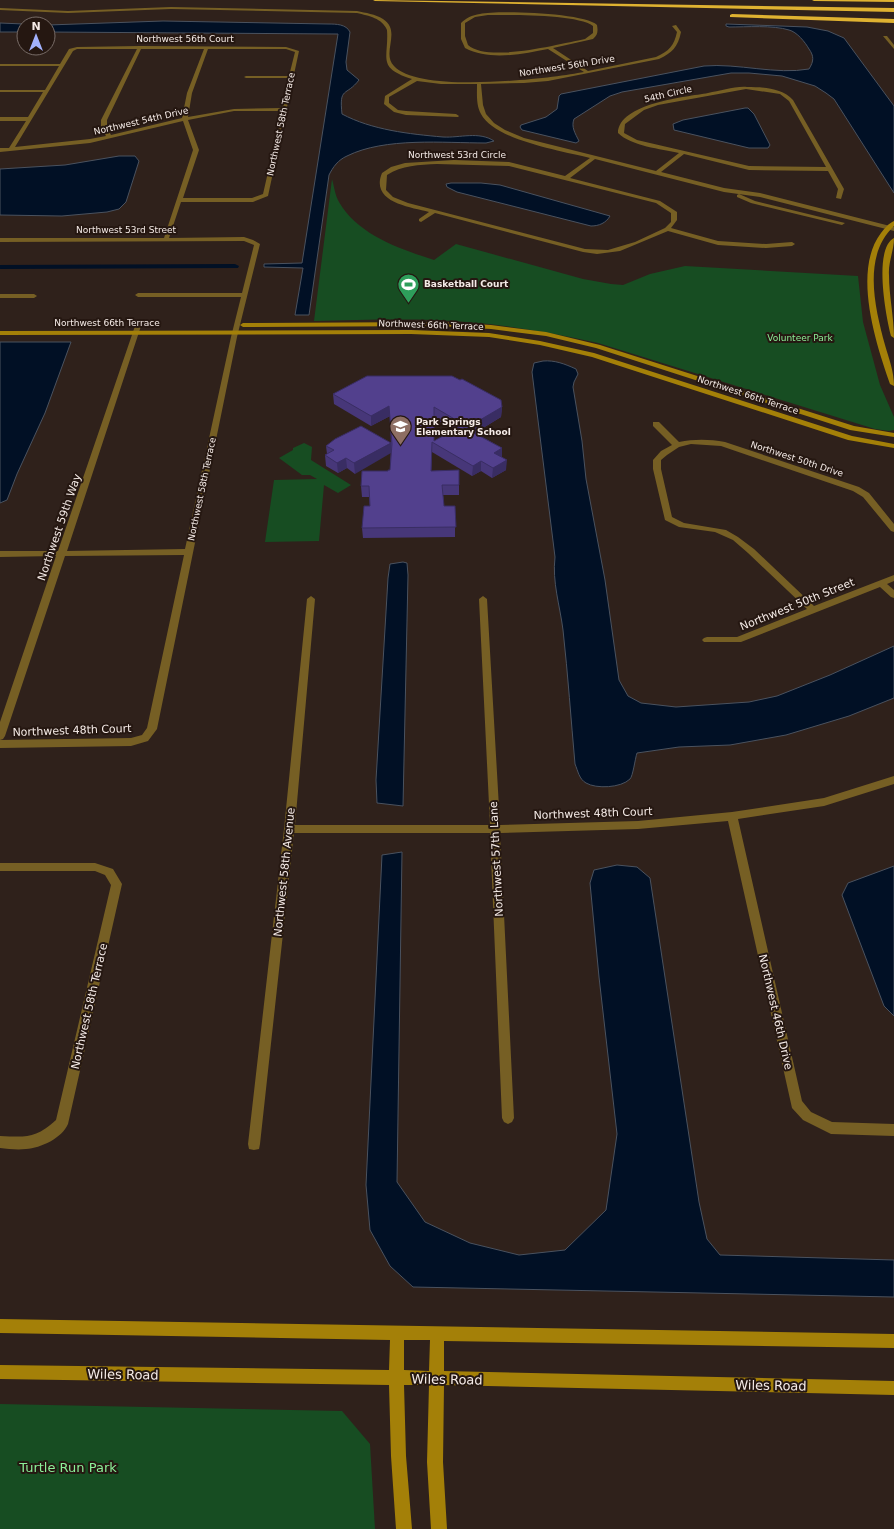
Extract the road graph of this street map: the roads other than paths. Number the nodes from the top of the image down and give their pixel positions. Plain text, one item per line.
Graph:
1 (375, 0) edge
2 (814, 0) edge
3 (894, 1) edge
4 (485, 3) junction
5 (0, 9) edge
6 (894, 10) edge
7 (671, 13) dead end
8 (726, 16) dead end
9 (894, 21) edge
10 (674, 26) dead end
11 (885, 37) dead end
12 (892, 43) edge
13 (548, 46) junction
14 (140, 47) junction
15 (207, 47) junction
16 (894, 48) edge
17 (294, 49) joint
18 (0, 65) edge
19 (61, 65) junction
20 (586, 71) junction
21 (246, 76) dead end
22 (292, 76) junction
23 (416, 79) junction
24 (479, 82) junction
25 (0, 91) edge
26 (46, 91) junction
27 (284, 109) junction
28 (456, 116) dead end
29 (0, 119) edge
30 (29, 119) junction
31 (185, 119) junction
32 (110, 137) junction
33 (11, 149) junction
34 (0, 150) edge
35 (682, 153) junction
36 (594, 158) junction
37 (830, 169) junction
38 (657, 173) junction
39 (566, 178) junction
40 (724, 190) junction
41 (839, 198) dead end
42 (180, 200) junction
43 (789, 202) junction
44 (782, 209) junction
45 (434, 211) junction
46 (421, 220) dead end
47 (894, 223) edge
48 (845, 224) dead end
49 (667, 229) junction
50 (891, 229) edge
51 (879, 233) junction
52 (894, 236) edge
53 (166, 239) junction
54 (0, 240) edge
55 (894, 240) edge
56 (252, 241) joint
57 (792, 244) dead end
58 (138, 295) dead end
59 (244, 295) junction
60 (34, 296) dead end
61 (1, 298) edge
62 (360, 324) junction
63 (0, 326) edge
64 (236, 328) junction
65 (137, 329) junction
66 (360, 332) junction
67 (0, 333) edge
68 (894, 336) edge
69 (886, 361) junction
70 (894, 362) edge
71 (891, 371) edge
72 (894, 384) edge
73 (656, 424) dead end
74 (894, 435) edge
75 (677, 445) junction
76 (894, 446) edge
77 (894, 529) edge
78 (188, 552) junction
79 (0, 554) edge
80 (61, 554) junction
81 (894, 578) edge
82 (881, 583) junction
83 (894, 595) edge
84 (311, 599) dead end
85 (483, 599) dead end
86 (813, 610) junction
87 (707, 640) dead end
88 (0, 736) edge
89 (144, 738) joint
90 (0, 744) edge
91 (894, 780) edge
92 (732, 816) junction
93 (289, 829) junction
94 (495, 829) junction
95 (0, 866) edge
96 (508, 1118) dead end
97 (894, 1130) edge
98 (0, 1142) edge
99 (254, 1144) dead end
100 (0, 1326) edge
101 (398, 1333) junction
102 (437, 1333) junction
103 (894, 1341) edge
104 (0, 1372) edge
105 (396, 1378) junction
106 (437, 1378) junction
107 (894, 1388) edge
108 (404, 1529) edge
109 (439, 1529) edge

1 - 4 highway
2 - 3 highway
4 - 6 highway
4 - 7 highway
5 - 23 street, Northwest 56th Drive
8 - 9 highway
10 - 20 street, Northwest 56th Drive
11 - 12 street
12 - 16 street
13 - 13 street
13 - 20 street
14 - 15 street, Northwest 56th Court
14 - 19 street, Northwest 56th Court
14 - 32 street
15 - 17 street, Northwest 56th Court
15 - 31 street
17 - 22 street, Northwest 58th Terrace
18 - 19 street
19 - 26 street
20 - 24 street, Northwest 56th Drive
21 - 22 street
22 - 27 street, Northwest 58th Terrace
23 - 24 street, Northwest 56th Drive
23 - 28 street
24 - 36 street
25 - 26 street
26 - 30 street
27 - 31 street, Northwest 54th Drive
27 - 42 street, Northwest 58th Terrace
29 - 30 street
30 - 33 street
31 - 32 street, Northwest 54th Drive
31 - 42 street
32 - 33 street, Northwest 54th Drive
33 - 34 street, Northwest 54th Drive
35 - 37 street, 54th Circle
35 - 37 street, 54th Circle
35 - 38 street
36 - 38 street
36 - 39 street
37 - 41 street, 54th Circle
38 - 40 street
39 - 45 street, Northwest 53rd Circle
39 - 49 street, Northwest 53rd Circle
40 - 43 street
40 - 44 street
42 - 53 street
43 - 44 street
43 - 50 street
44 - 48 street
45 - 46 street
45 - 49 street, Northwest 53rd Circle
47 - 50 street
49 - 57 street
50 - 51 street
51 - 52 street
51 - 69 street
53 - 54 street, Northwest 53rd Street
53 - 56 street, Northwest 53rd Street
55 - 68 street
56 - 59 street, Northwest 58th Terrace
58 - 59 street
59 - 64 street, Northwest 58th Terrace
60 - 61 street
62 - 64 street, Northwest 66th Terrace
62 - 66 street
62 - 74 street, Northwest 66th Terrace
63 - 65 street, Northwest 66th Terrace
64 - 65 street, Northwest 66th Terrace
64 - 66 street, Northwest 66th Terrace
64 - 78 street, Northwest 58th Terrace
65 - 67 street, Northwest 66th Terrace
65 - 80 street, Northwest 59th Way
66 - 76 street, Northwest 66th Terrace
69 - 70 street
69 - 71 street
71 - 72 street
73 - 75 street
75 - 77 street, Northwest 50th Drive
75 - 86 street, Northwest 50th Drive
78 - 80 street
78 - 89 street, Northwest 58th Terrace
79 - 80 street
80 - 88 street, Northwest 59th Way
81 - 82 street, Northwest 50th Street
82 - 83 street
82 - 86 street, Northwest 50th Street
84 - 93 street, Northwest 58th Avenue
85 - 94 street, Northwest 57th Lane
86 - 87 street, Northwest 50th Street
89 - 90 street, Northwest 48th Court
91 - 92 street, Northwest 48th Court
92 - 94 street, Northwest 48th Court
92 - 97 street, Northwest 46th Drive
93 - 94 street, Northwest 48th Court
93 - 99 street, Northwest 58th Avenue
94 - 96 street, Northwest 57th Lane
95 - 98 street, Northwest 58th Terrace
100 - 101 street
101 - 102 street
101 - 105 street
102 - 103 street
102 - 106 street
104 - 105 street, Wiles Road
105 - 106 street, Wiles Road
105 - 108 street
106 - 107 street, Wiles Road
106 - 109 street

